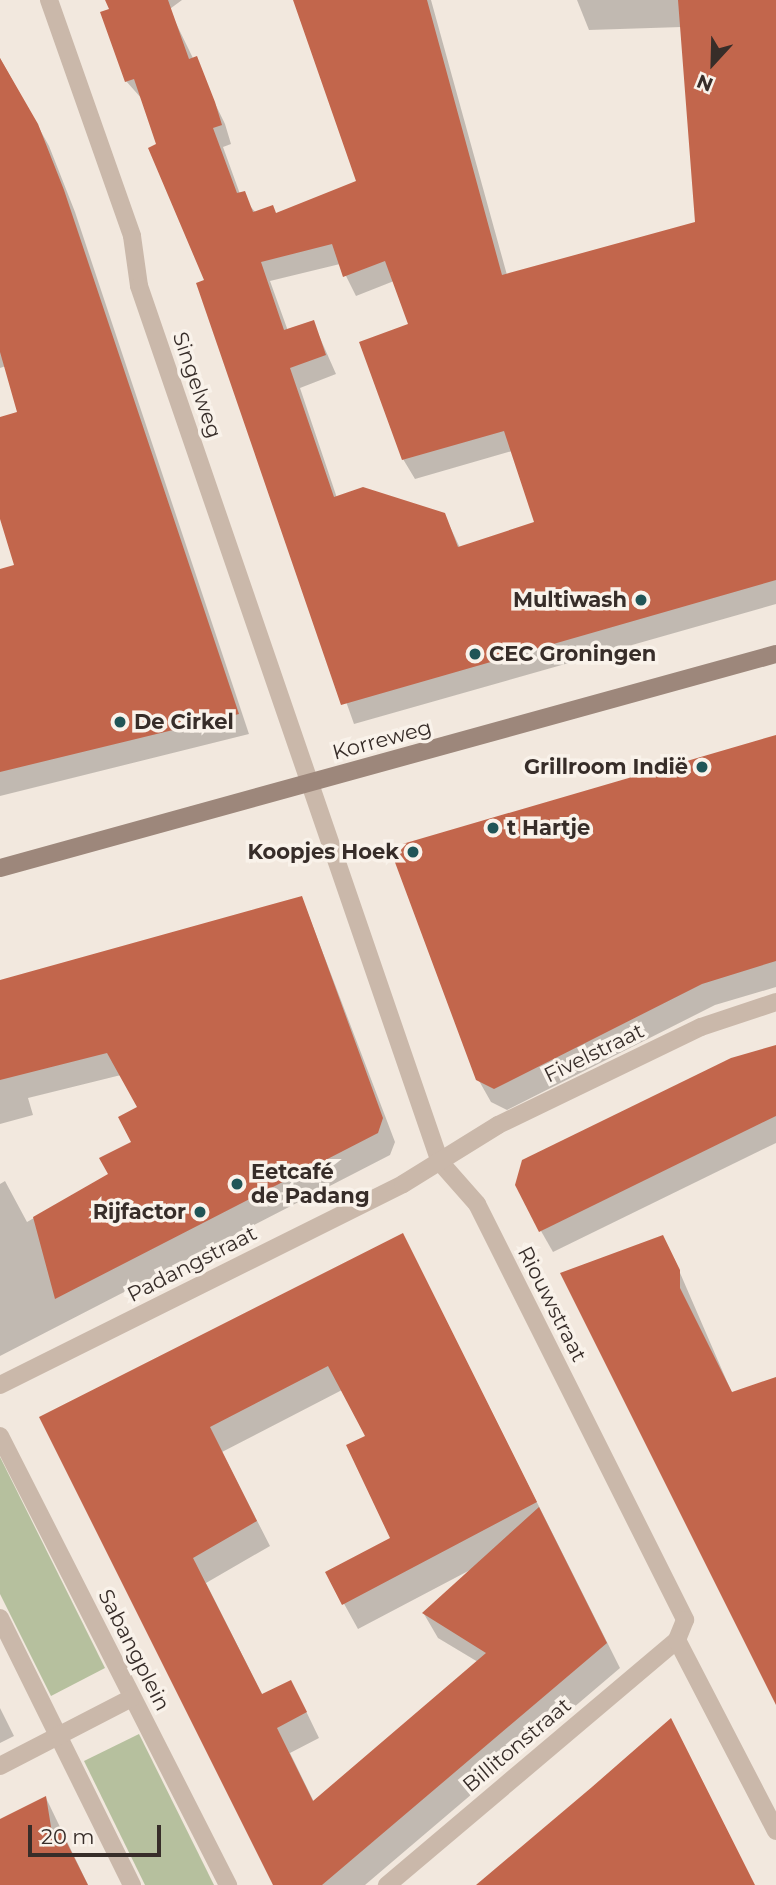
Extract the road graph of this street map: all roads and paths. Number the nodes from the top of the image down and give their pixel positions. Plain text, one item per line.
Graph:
1 (49, 0) edge
2 (776, 654) edge
3 (310, 783) junction
4 (0, 868) edge
5 (776, 1002) edge
6 (440, 1162) junction
7 (0, 1385) edge
8 (0, 1436) edge
9 (0, 1618) edge
10 (677, 1640) junction
11 (132, 1698) junction
12 (57, 1737) junction
13 (0, 1766) edge
14 (776, 1831) edge
15 (132, 1885) edge
16 (228, 1885) edge
17 (387, 1885) edge

1 - 3 street, Singelweg
2 - 3 street, Korreweg
3 - 4 street, Korreweg
3 - 6 street, Riouwstraat
5 - 6 street, Fivelstraat
6 - 7 street, Padangstraat
6 - 10 street, Riouwstraat
8 - 11 street, Sabangplein
9 - 12 street
10 - 14 street
10 - 17 street, Billitonstraat
11 - 12 street
11 - 16 street, Sabangplein
12 - 13 street
12 - 15 street

